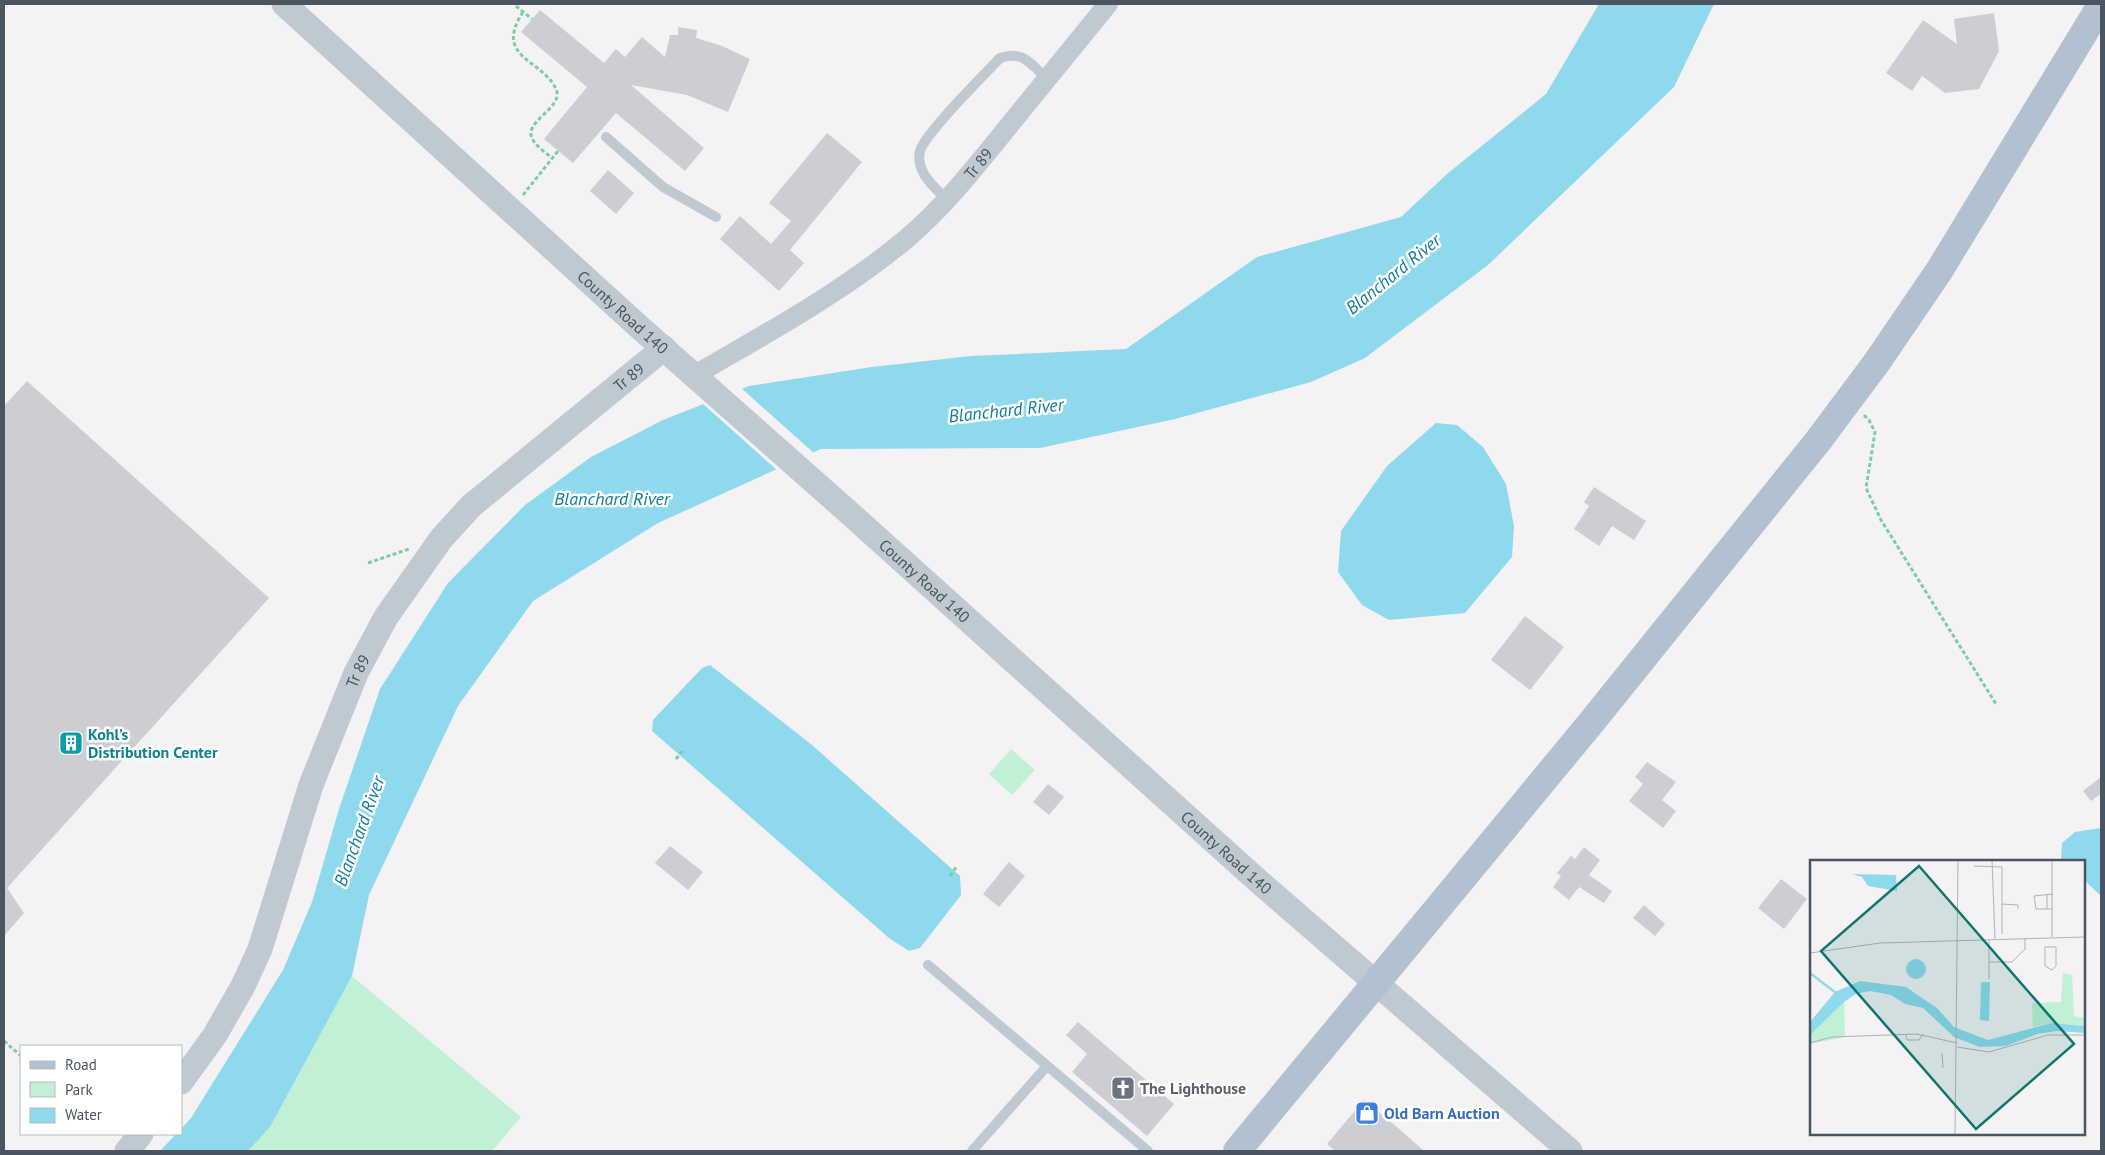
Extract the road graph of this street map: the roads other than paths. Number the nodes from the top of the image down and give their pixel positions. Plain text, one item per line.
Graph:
1 (284, 4) edge
2 (1108, 4) edge
3 (2101, 4) edge
4 (1047, 79) junction
5 (606, 137) dead end
6 (946, 200) junction
7 (716, 217) dead end
8 (664, 348) junction
9 (702, 381) junction
10 (928, 965) dead end
11 (1376, 982) junction
12 (1047, 1066) junction
13 (182, 1081) edge
14 (140, 1135) edge
15 (127, 1151) edge
16 (972, 1151) edge
17 (1148, 1151) edge
18 (1237, 1151) edge
19 (1570, 1151) edge

1 - 8 street, County Road 140
2 - 4 street, Tr 89
3 - 11 main road
4 - 6 street, Tr 89
4 - 6 lane
5 - 7 lane
6 - 9 street, Tr 89
8 - 9 street, County Road 140
8 - 13 street, Tr 89
9 - 11 street, County Road 140
10 - 12 lane
11 - 18 main road
11 - 19 street, County Road 140
12 - 16 lane
12 - 17 lane
14 - 15 street

